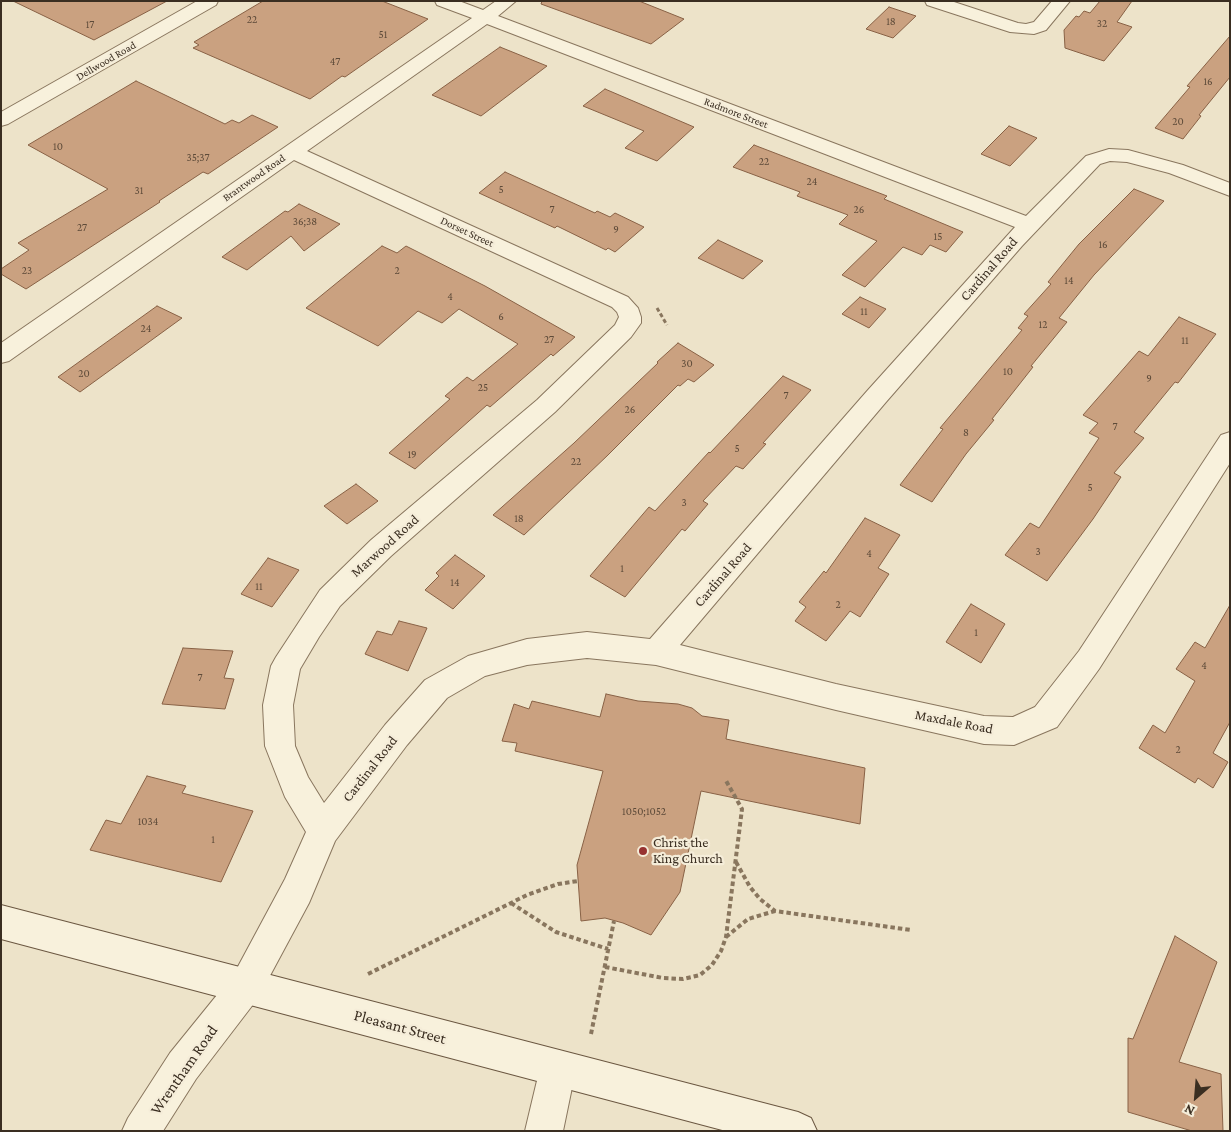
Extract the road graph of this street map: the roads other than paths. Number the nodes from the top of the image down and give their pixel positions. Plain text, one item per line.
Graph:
1 (210, 1) edge
2 (443, 1) edge
3 (508, 1) edge
4 (933, 1) edge
5 (1062, 1) edge
6 (485, 17) junction
7 (1, 120) edge
8 (292, 152) junction
9 (1226, 181) edge
10 (1029, 225) junction
11 (629, 323) joint
12 (1, 355) edge
13 (1230, 442) edge
14 (656, 652) junction
15 (323, 830) junction
16 (1, 922) edge
17 (246, 986) junction
18 (558, 1068) junction
19 (141, 1131) edge
20 (544, 1131) edge
21 (798, 1131) edge

1 - 7 street, Dellwood Road
2 - 6 street, Radmore Street
3 - 6 street, Brantwood Road
4 - 5 street
6 - 8 street, Brantwood Road
6 - 10 street, Radmore Street
8 - 11 street, Dorset Street
8 - 12 street, Brantwood Road
9 - 10 street, Cardinal Road
10 - 14 street, Cardinal Road
11 - 15 street, Marwood Road
13 - 14 street, Maxdale Road
14 - 15 street, Cardinal Road
15 - 17 street, Cardinal Road
16 - 17 street, Pleasant Street
17 - 18 street, Pleasant Street
17 - 19 street, Wrentham Road
18 - 20 street
18 - 21 street, Pleasant Street

